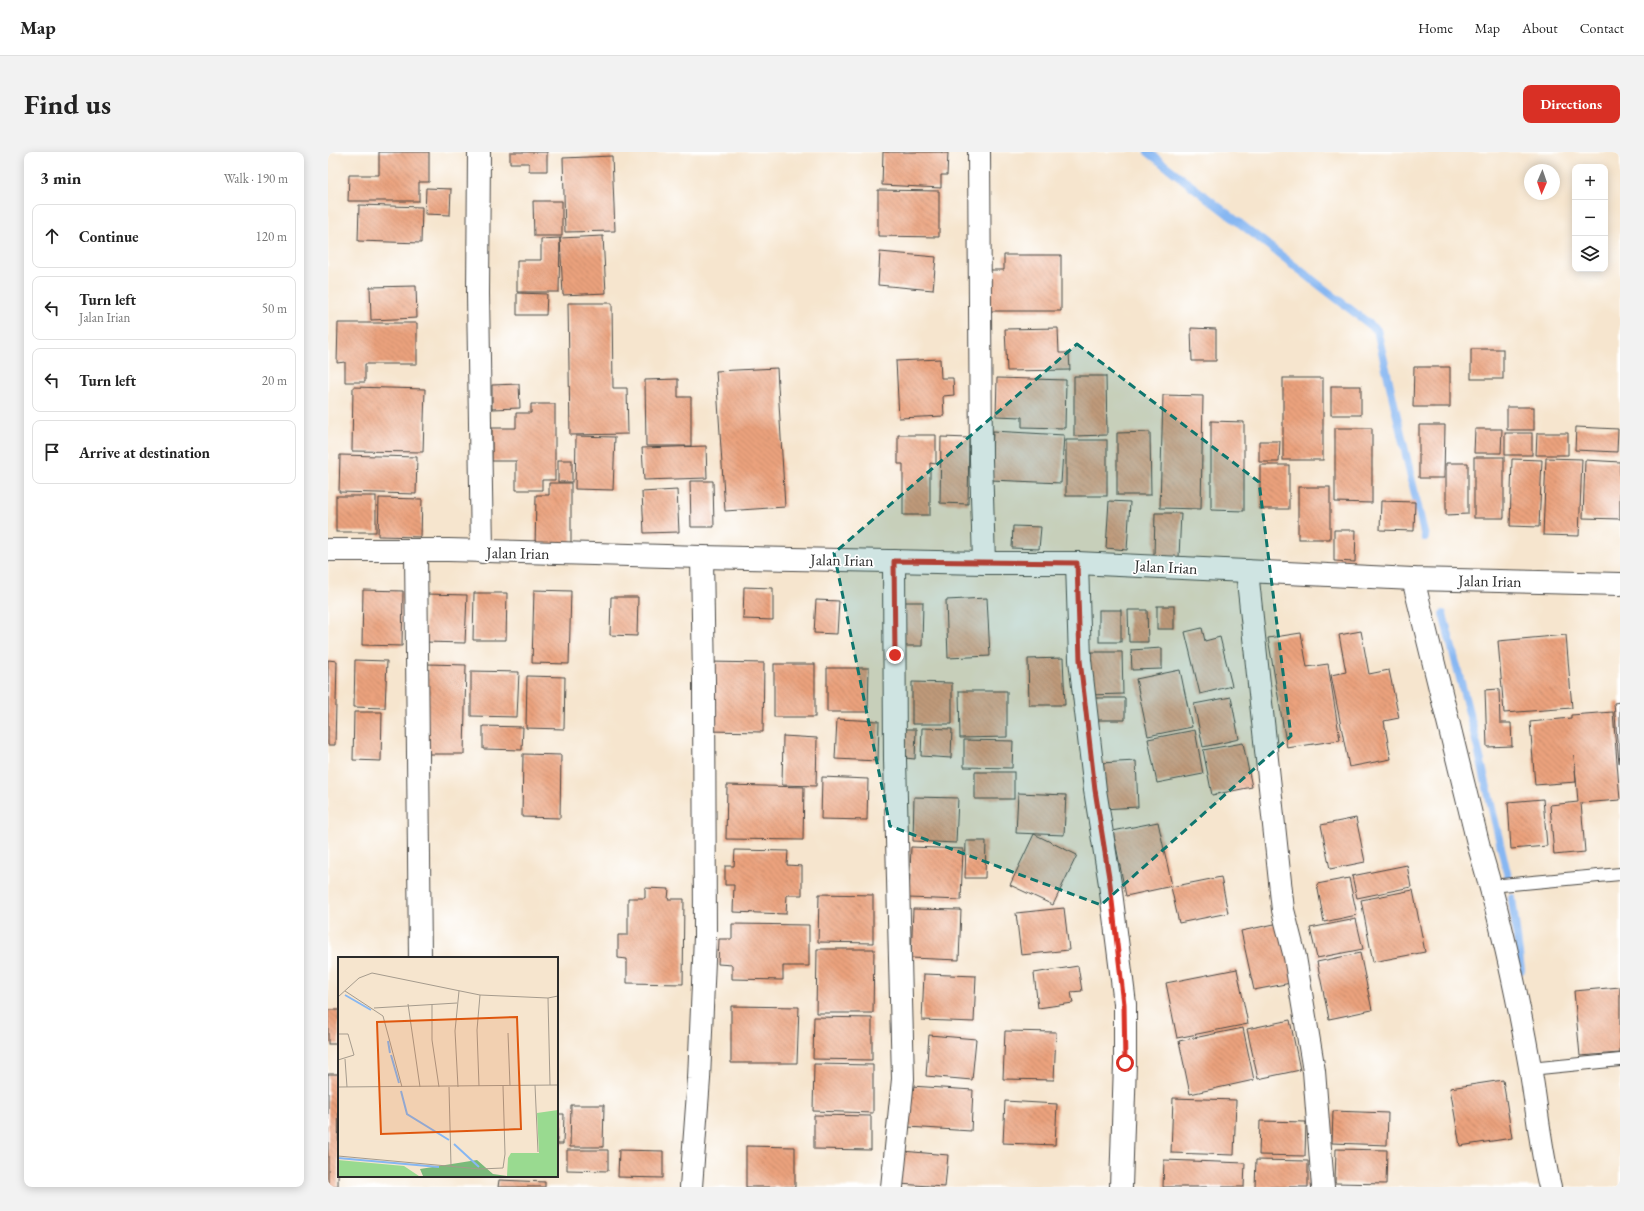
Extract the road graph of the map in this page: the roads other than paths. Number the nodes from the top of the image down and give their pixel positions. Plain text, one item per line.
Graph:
1 (479, 152) edge
2 (979, 152) edge
3 (328, 550) edge
4 (416, 552) junction
5 (482, 552) junction
6 (702, 557) junction
7 (894, 561) junction
8 (984, 563) junction
9 (1077, 563) junction
10 (1247, 571) junction
11 (1413, 579) junction
12 (1620, 584) edge
13 (1620, 874) edge
14 (1491, 886) junction
15 (420, 957) edge
16 (1620, 1060) edge
17 (1530, 1068) junction
18 (691, 1187) edge
19 (892, 1187) edge
20 (1121, 1187) edge
21 (1323, 1187) edge
22 (1550, 1187) edge

1 - 5 street
2 - 8 street
3 - 4 street, Jalan Irian
4 - 5 street, Jalan Irian
4 - 15 street
5 - 6 street, Jalan Irian
6 - 7 street, Jalan Irian
6 - 18 street
7 - 8 street, Jalan Irian
7 - 19 street
8 - 9 street, Jalan Irian
9 - 10 street, Jalan Irian
9 - 20 street
10 - 11 street, Jalan Irian
10 - 21 street
11 - 12 street, Jalan Irian
11 - 14 street
13 - 14 lane
14 - 17 street
16 - 17 lane
17 - 22 street

